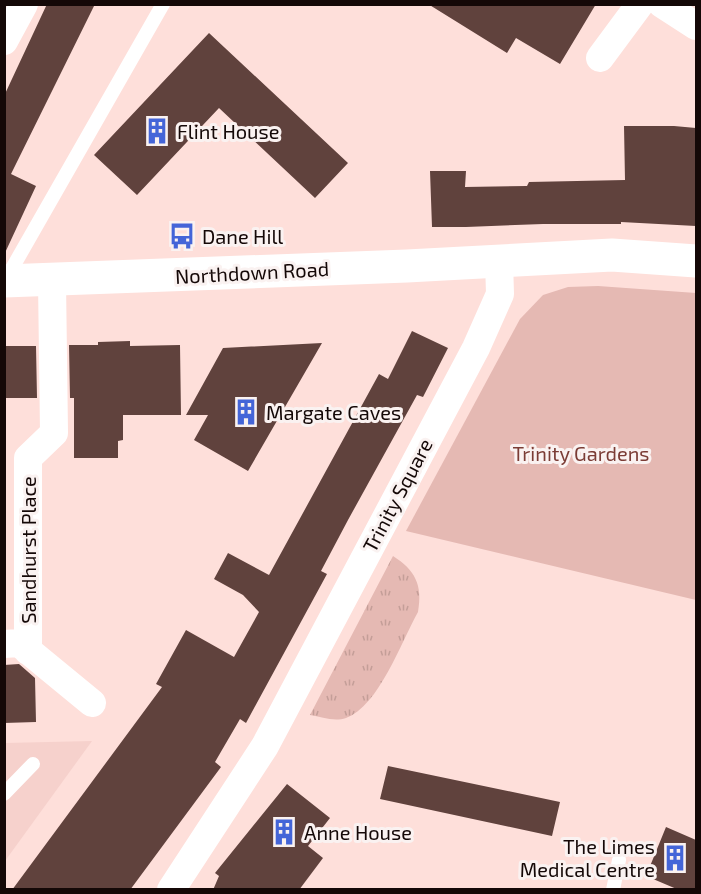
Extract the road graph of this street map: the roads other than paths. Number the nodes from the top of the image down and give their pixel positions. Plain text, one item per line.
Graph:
1 (24, 4) edge
2 (163, 4) edge
3 (640, 4) edge
4 (662, 4) edge
5 (696, 26) edge
6 (4, 41) edge
7 (600, 58) dead end
8 (499, 261) junction
9 (696, 261) edge
10 (4, 281) edge
11 (52, 281) junction
12 (16, 648) edge
13 (92, 703) dead end
14 (33, 764) dead end
15 (4, 794) edge
16 (619, 860) dead end
17 (171, 890) edge
18 (613, 890) edge

1 - 6 street
2 - 10 lane
3 - 7 street
4 - 5 street
8 - 9 main road
8 - 11 main road, Northdown Road
8 - 17 street, Trinity Square
10 - 11 main road, Northdown Road
11 - 12 street, Sandhurst Place
12 - 13 street, Sandhurst Place
14 - 15 lane
16 - 18 lane

